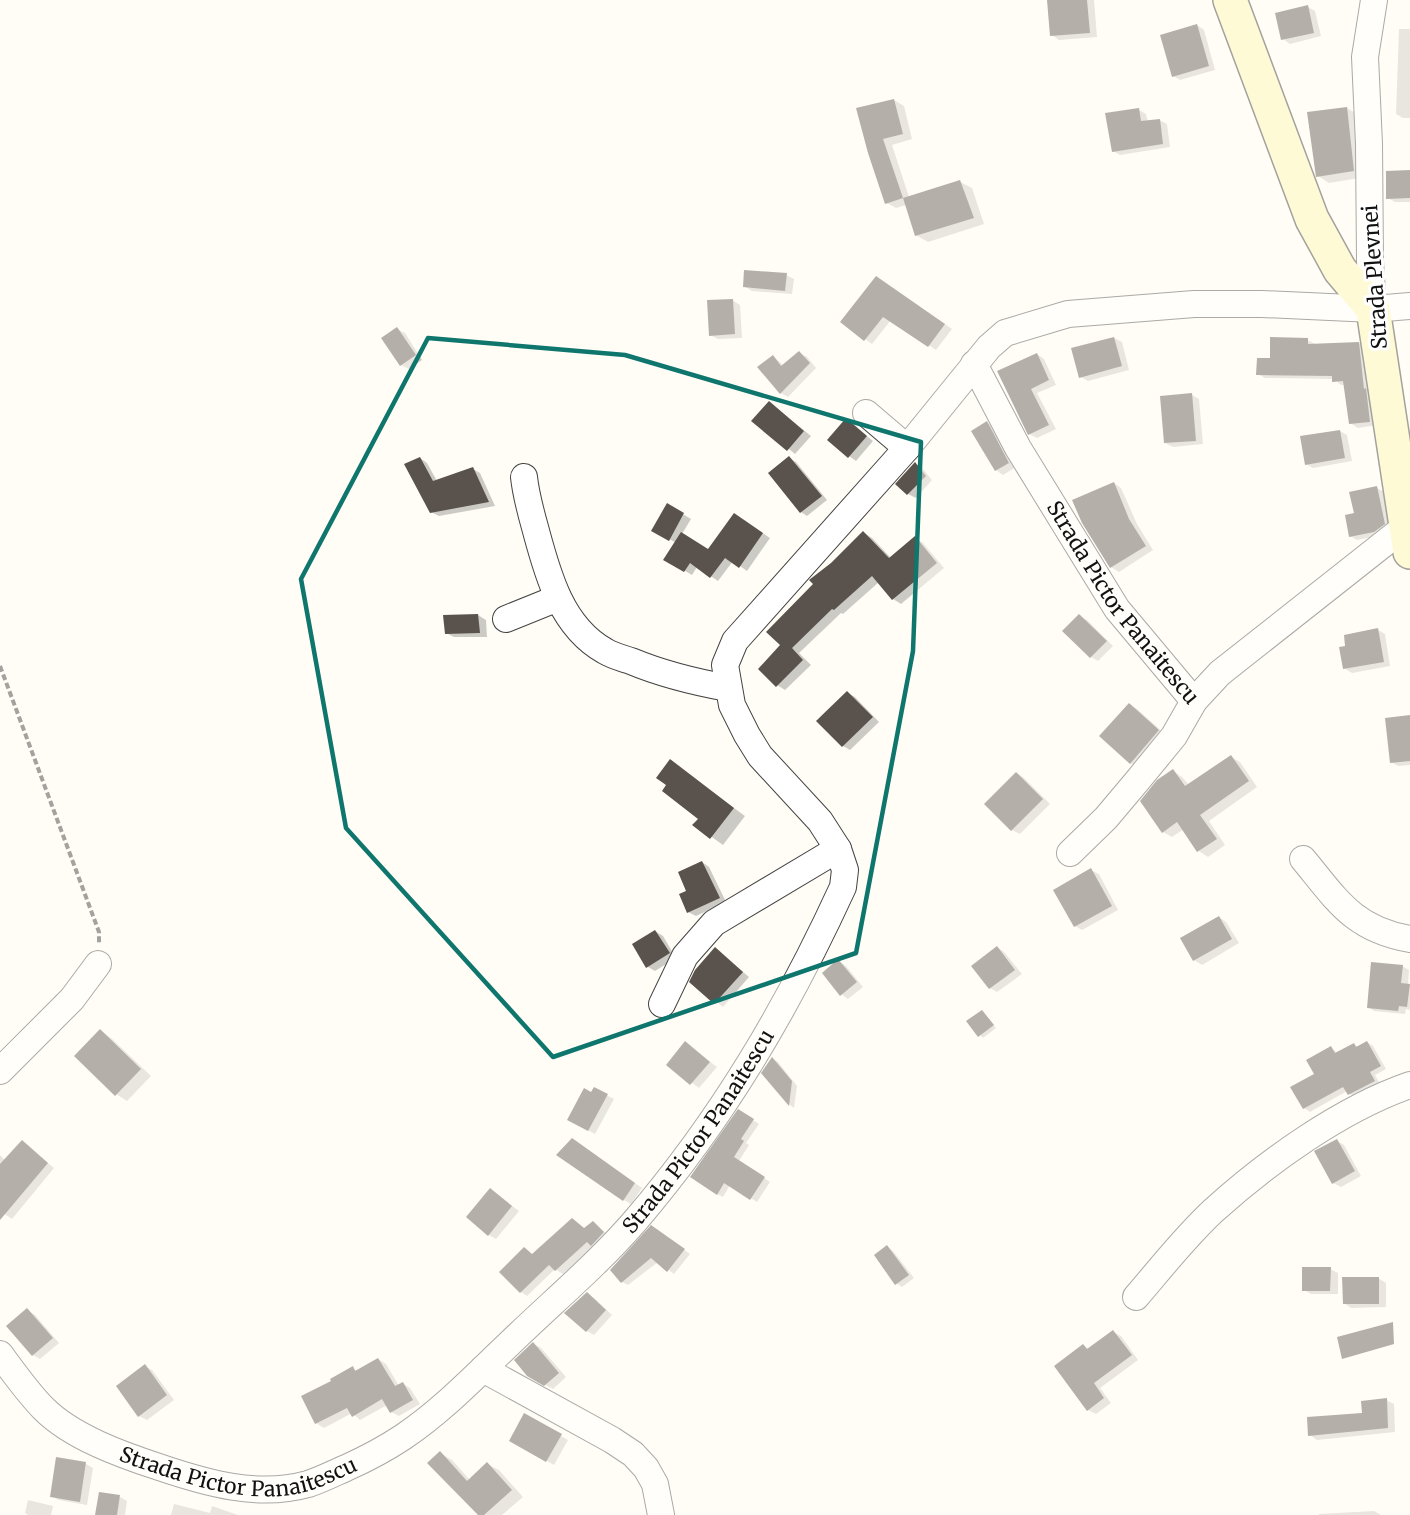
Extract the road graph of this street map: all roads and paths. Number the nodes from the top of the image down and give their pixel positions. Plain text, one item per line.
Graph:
1 (1230, 0) edge
2 (1374, 0) edge
3 (1410, 306) edge
4 (1373, 309) junction
5 (974, 364) junction
6 (866, 413) dead end
7 (907, 448) junction
8 (524, 477) dead end
9 (1408, 539) edge
10 (558, 598) junction
11 (506, 619) dead end
12 (0, 666) edge
13 (728, 688) junction
14 (1194, 701) junction
15 (838, 849) junction
16 (1070, 853) dead end
17 (1303, 859) dead end
18 (1410, 939) edge
19 (98, 964) joint
20 (662, 1004) dead end
21 (0, 1071) edge
22 (1410, 1085) edge
23 (1136, 1297) dead end
24 (0, 1354) edge
25 (483, 1369) junction
26 (660, 1515) edge

1 - 4 street
2 - 4 street, Strada Plevnei
3 - 4 street
4 - 5 street, Strada Pictor Panaitescu
4 - 9 street, Strada Plevnei
5 - 7 street, Strada Pictor Panaitescu
5 - 14 street, Strada Pictor Panaitescu
6 - 7 street
7 - 13 street, Strada Pictor Panaitescu
8 - 10 street
9 - 14 street
10 - 11 street
10 - 13 street
12 - 19 path
13 - 15 street, Strada Pictor Panaitescu
14 - 16 street, Strada Pictor Panaitescu
15 - 20 street
15 - 25 street, Strada Pictor Panaitescu
17 - 18 street
19 - 21 street
22 - 23 street
24 - 25 street, Strada Pictor Panaitescu
25 - 26 street

